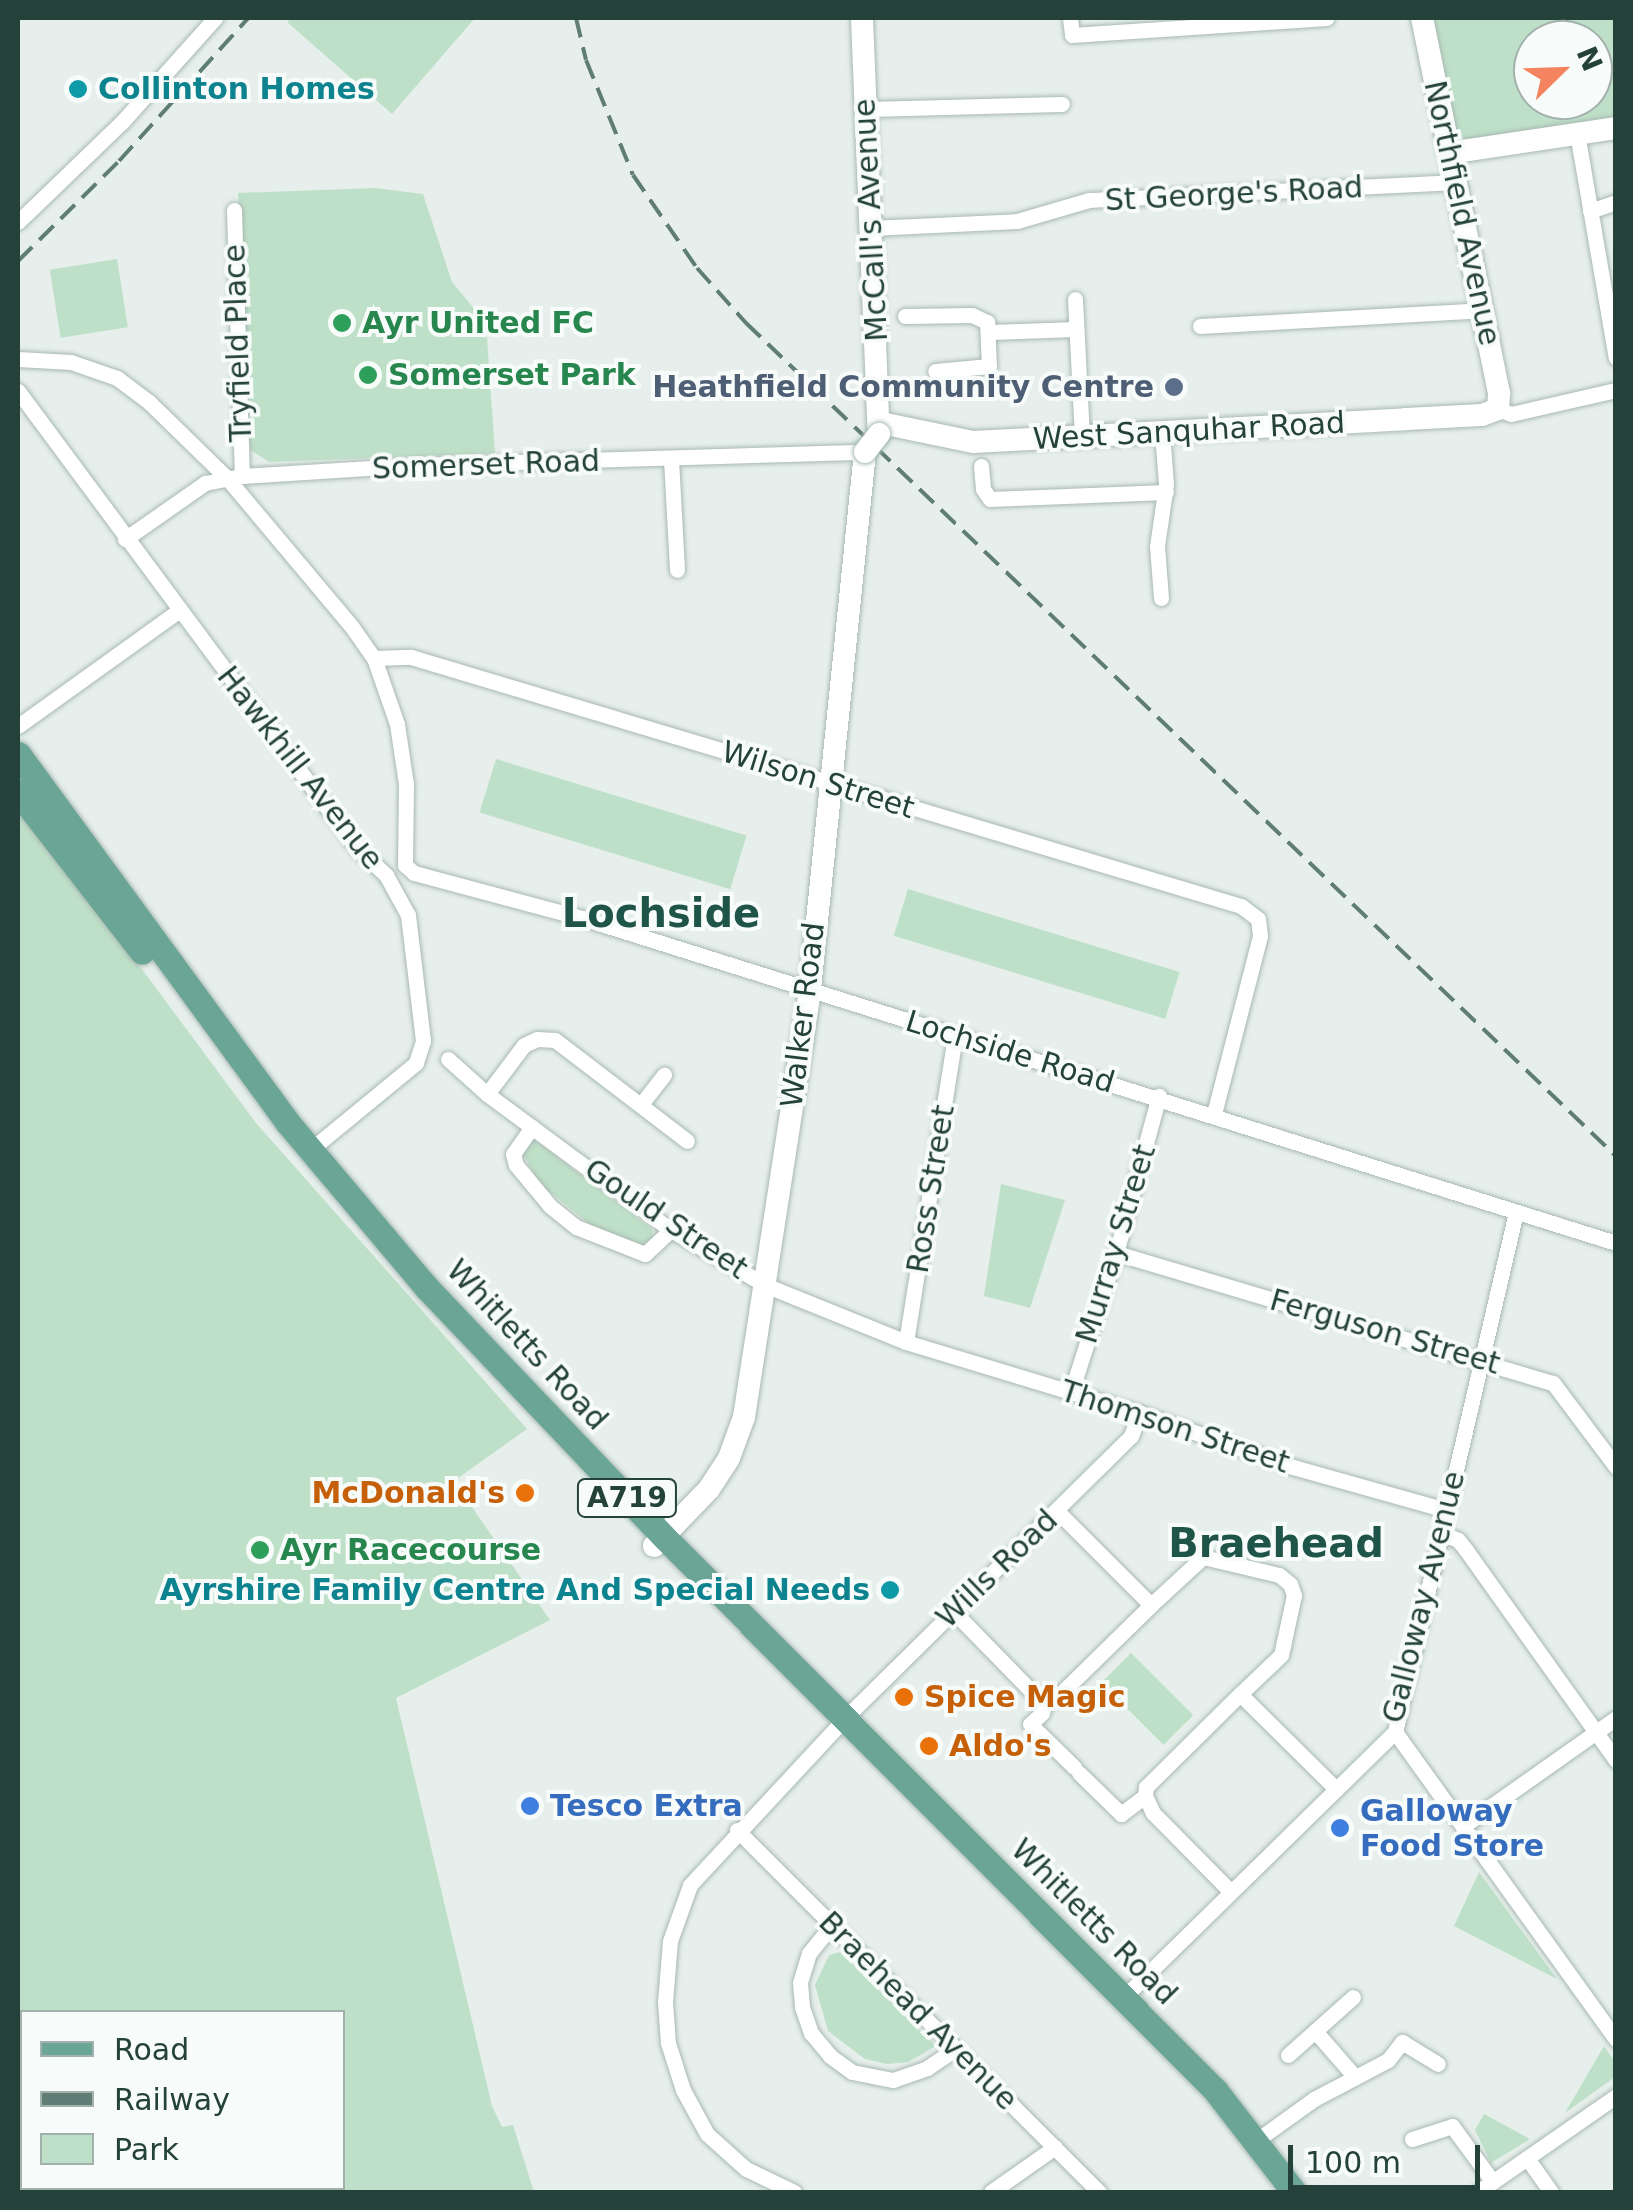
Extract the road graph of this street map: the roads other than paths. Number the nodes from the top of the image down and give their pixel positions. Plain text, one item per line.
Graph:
1 (215, 18) edge
2 (862, 18) edge
3 (1070, 18) edge
4 (1326, 18) edge
5 (1422, 18) edge
6 (1062, 104) dead end
7 (866, 110) junction
8 (1616, 128) edge
9 (1577, 133) junction
10 (1449, 153) junction
11 (1455, 182) junction
12 (1616, 202) edge
13 (234, 210) dead end
14 (1590, 211) junction
15 (18, 222) edge
16 (872, 228) junction
17 (1075, 299) dead end
18 (1482, 310) junction
19 (905, 316) dead end
20 (1200, 326) dead end
21 (1076, 329) junction
22 (990, 332) junction
23 (1616, 358) edge
24 (18, 359) edge
25 (935, 371) dead end
26 (1616, 390) edge
27 (18, 391) edge
28 (1498, 409) junction
29 (1162, 432) junction
30 (875, 436) junction
31 (1082, 436) junction
32 (671, 459) junction
33 (981, 466) dead end
34 (235, 477) junction
35 (1166, 492) junction
36 (125, 539) junction
37 (677, 570) dead end
38 (1161, 598) dead end
39 (178, 611) junction
40 (374, 658) junction
41 (18, 726) edge
42 (18, 754) edge
43 (827, 785) junction
44 (18, 792) edge
45 (810, 989) junction
46 (955, 1037) junction
47 (448, 1059) dead end
48 (664, 1075) dead end
49 (487, 1094) junction
50 (1159, 1096) junction
51 (642, 1103) junction
52 (1214, 1114) junction
53 (532, 1127) junction
54 (687, 1141) dead end
55 (310, 1150) junction
56 (1516, 1212) junction
57 (671, 1230) junction
58 (1616, 1242) edge
59 (1116, 1254) junction
60 (765, 1285) junction
61 (906, 1342) junction
62 (1479, 1358) junction
63 (1071, 1392) junction
64 (1140, 1413) junction
65 (1616, 1467) edge
66 (1446, 1510) junction
67 (1057, 1511) junction
68 (1440, 1533) junction
69 (659, 1541) junction
70 (1150, 1604) junction
71 (954, 1612) junction
72 (1240, 1694) junction
73 (1045, 1700) junction
74 (1616, 1718) edge
75 (839, 1724) junction
76 (1395, 1732) junction
77 (1596, 1732) junction
78 (1616, 1760) edge
79 (1335, 1788) junction
80 (1145, 1796) junction
81 (1462, 1826) junction
82 (737, 1830) junction
83 (1231, 1892) junction
84 (831, 1926) junction
85 (1124, 1997) junction
86 (1353, 1997) dead end
87 (1315, 2031) junction
88 (1616, 2039) edge
89 (955, 2049) junction
90 (1288, 2055) dead end
91 (1438, 2064) dead end
92 (1355, 2077) junction
93 (1616, 2096) edge
94 (1412, 2139) dead end
95 (1257, 2140) junction
96 (1055, 2147) junction
97 (1527, 2158) junction
98 (1493, 2182) junction
99 (794, 2192) edge
100 (991, 2192) edge
101 (1099, 2192) edge
102 (1279, 2192) edge
103 (1294, 2192) edge
104 (1478, 2192) edge
105 (1551, 2192) edge

1 - 15 street
2 - 7 street, McCall's Avenue
3 - 4 street
5 - 10 street, Northfield Avenue
6 - 7 street
7 - 16 street, McCall's Avenue
8 - 9 street
9 - 10 street
9 - 14 street
10 - 11 street, Northfield Avenue
11 - 16 street, St George's Road
11 - 18 street, Northfield Avenue
12 - 14 street
13 - 34 street, Tryfield Place
14 - 23 street
16 - 30 street, McCall's Avenue
17 - 21 street
18 - 20 street
18 - 28 street, Northfield Avenue
19 - 22 street
21 - 22 street
21 - 31 street
22 - 25 street
24 - 34 street
26 - 28 street
27 - 36 street, Hawkhill Avenue
28 - 29 street, West Sanquhar Road
29 - 31 street, West Sanquhar Road
29 - 35 street
30 - 31 street, West Sanquhar Road
30 - 32 street, Somerset Road
30 - 43 street, Walker Road
32 - 34 street, Somerset Road
32 - 37 street
33 - 35 street
34 - 36 street, Somerset Road
34 - 40 street
35 - 38 street
36 - 39 street, Hawkhill Avenue
39 - 41 street
39 - 55 street, Hawkhill Avenue
40 - 43 street, Wilson Street
40 - 45 street, Lochside Road
42 - 55 main road, Whitletts Road / A719
43 - 45 street, Walker Road
43 - 52 street, Wilson Street
44 - 69 main road, Whitletts Road / A719
45 - 46 street, Lochside Road
45 - 60 street, Walker Road
46 - 50 street, Lochside Road
46 - 61 street, Ross Street
47 - 49 street, Gould Street
48 - 51 street
49 - 51 street
49 - 53 street, Gould Street
50 - 52 street, Lochside Road
50 - 59 street, Murray Street
51 - 54 street
52 - 56 street, Lochside Road
53 - 57 street, Gould Street
53 - 57 street
55 - 69 main road, Whitletts Road / A719
56 - 58 street, Lochside Road
56 - 62 street, Galloway Avenue
57 - 60 street, Gould Street
59 - 62 street, Ferguson Street
59 - 63 street, Murray Street
60 - 61 street, Gould Street
60 - 69 street, Walker Road
61 - 63 street, Thomson Street
62 - 65 street, Ferguson Street
62 - 66 street, Galloway Avenue
63 - 64 street, Thomson Street
64 - 66 street, Thomson Street
64 - 67 street, Wills Road
66 - 68 street, Galloway Avenue
67 - 70 street
67 - 71 street, Wills Road
68 - 76 street, Galloway Avenue
68 - 77 street
69 - 75 main road, Whitletts Road / A719
70 - 72 street
70 - 73 street
71 - 73 street
71 - 75 street, Wills Road
72 - 79 street
72 - 80 street
73 - 80 street
74 - 77 street
75 - 82 street, Wills Road
75 - 85 main road, Whitletts Road / A719
75 - 102 main road, Whitletts Road / A719
76 - 79 street, Galloway Avenue
76 - 81 street
77 - 78 street
77 - 81 street
79 - 83 street, Galloway Avenue
80 - 83 street
81 - 88 street
82 - 84 street, Braehead Avenue
82 - 99 street, Wills Road
83 - 85 street, Galloway Avenue
84 - 89 street, Braehead Avenue
84 - 89 street
85 - 95 main road, Whitletts Road / A719
86 - 87 street
87 - 90 street
87 - 92 street
89 - 96 street, Braehead Avenue
91 - 92 street
92 - 95 street
93 - 97 street
94 - 98 street
95 - 103 main road, Whitletts Road / A719
96 - 100 street
96 - 101 street, Braehead Avenue
97 - 98 street
97 - 105 street
98 - 104 street

